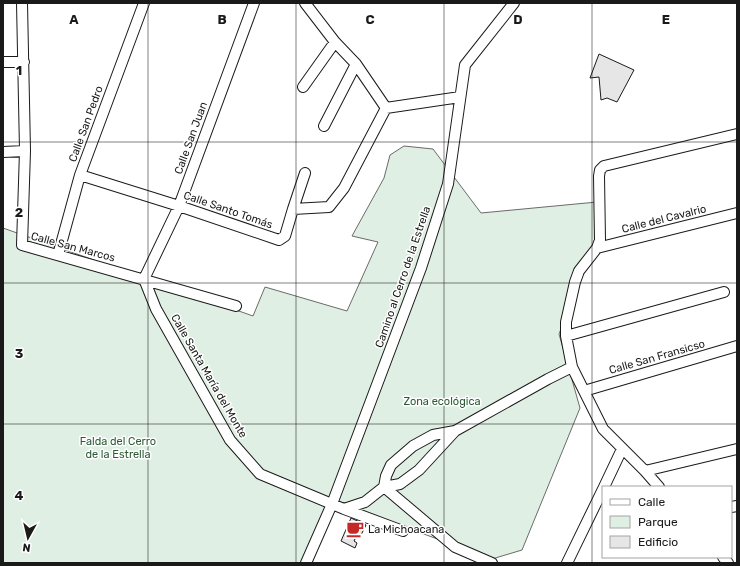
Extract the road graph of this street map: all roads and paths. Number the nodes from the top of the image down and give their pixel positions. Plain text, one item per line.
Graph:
1 (22, 3) edge
2 (144, 3) edge
3 (254, 3) edge
4 (306, 3) edge
5 (513, 4) edge
6 (335, 42) junction
7 (3, 62) edge
8 (24, 62) junction
9 (356, 64) junction
10 (303, 87) dead end
11 (460, 97) junction
12 (386, 108) junction
13 (324, 126) dead end
14 (737, 134) edge
15 (25, 151) junction
16 (3, 152) edge
17 (306, 173) dead end
18 (80, 175) junction
19 (179, 206) junction
20 (293, 209) junction
21 (737, 213) edge
22 (596, 248) junction
23 (58, 255) junction
24 (144, 279) junction
25 (724, 292) dead end
26 (236, 306) dead end
27 (566, 336) junction
28 (737, 346) edge
29 (572, 367) junction
30 (584, 392) junction
31 (455, 431) junction
32 (622, 449) junction
33 (737, 449) edge
34 (645, 471) junction
35 (604, 486) edge
36 (658, 486) edge
37 (384, 487) junction
38 (602, 490) edge
39 (332, 504) junction
40 (344, 509) junction
41 (403, 531) dead end
42 (306, 563) edge
43 (492, 563) edge
44 (567, 563) edge

1 - 8 street, Calle San Marcos
2 - 18 street, Calle San Pedro
3 - 19 street, Calle San Juan
4 - 6 street
5 - 11 street, Camino al Cerro de la Estrella
6 - 9 street
6 - 10 street
7 - 8 street
8 - 15 street, Calle San Marcos
9 - 12 street
9 - 13 street
11 - 12 street
11 - 39 street, Camino al Cerro de la Estrella
12 - 20 street
14 - 22 street
15 - 16 street
15 - 23 street, Calle San Marcos
17 - 20 street, Calle Santo Tomás
18 - 19 street, Calle Santo Tomás
18 - 23 street, Calle San Pedro
19 - 20 street, Calle Santo Tomás
19 - 24 street, Calle San Juan
21 - 22 street, Calle del Cavalrio
22 - 27 street
23 - 24 street, Calle San Marcos
24 - 26 street, Calle San Marcos
24 - 39 street, Calle Santa María del Monte
25 - 27 street
27 - 29 street
28 - 30 street, Calle San Fransicso
29 - 30 street
29 - 31 street
30 - 32 street
31 - 37 street
31 - 37 street
32 - 34 street
32 - 35 street
33 - 34 street
34 - 36 street
37 - 40 street
37 - 43 street
38 - 44 street
39 - 40 street, Calle Santa María del Monte
39 - 42 street, Camino al Cerro de la Estrella
40 - 41 street, Calle Santa María del Monte

